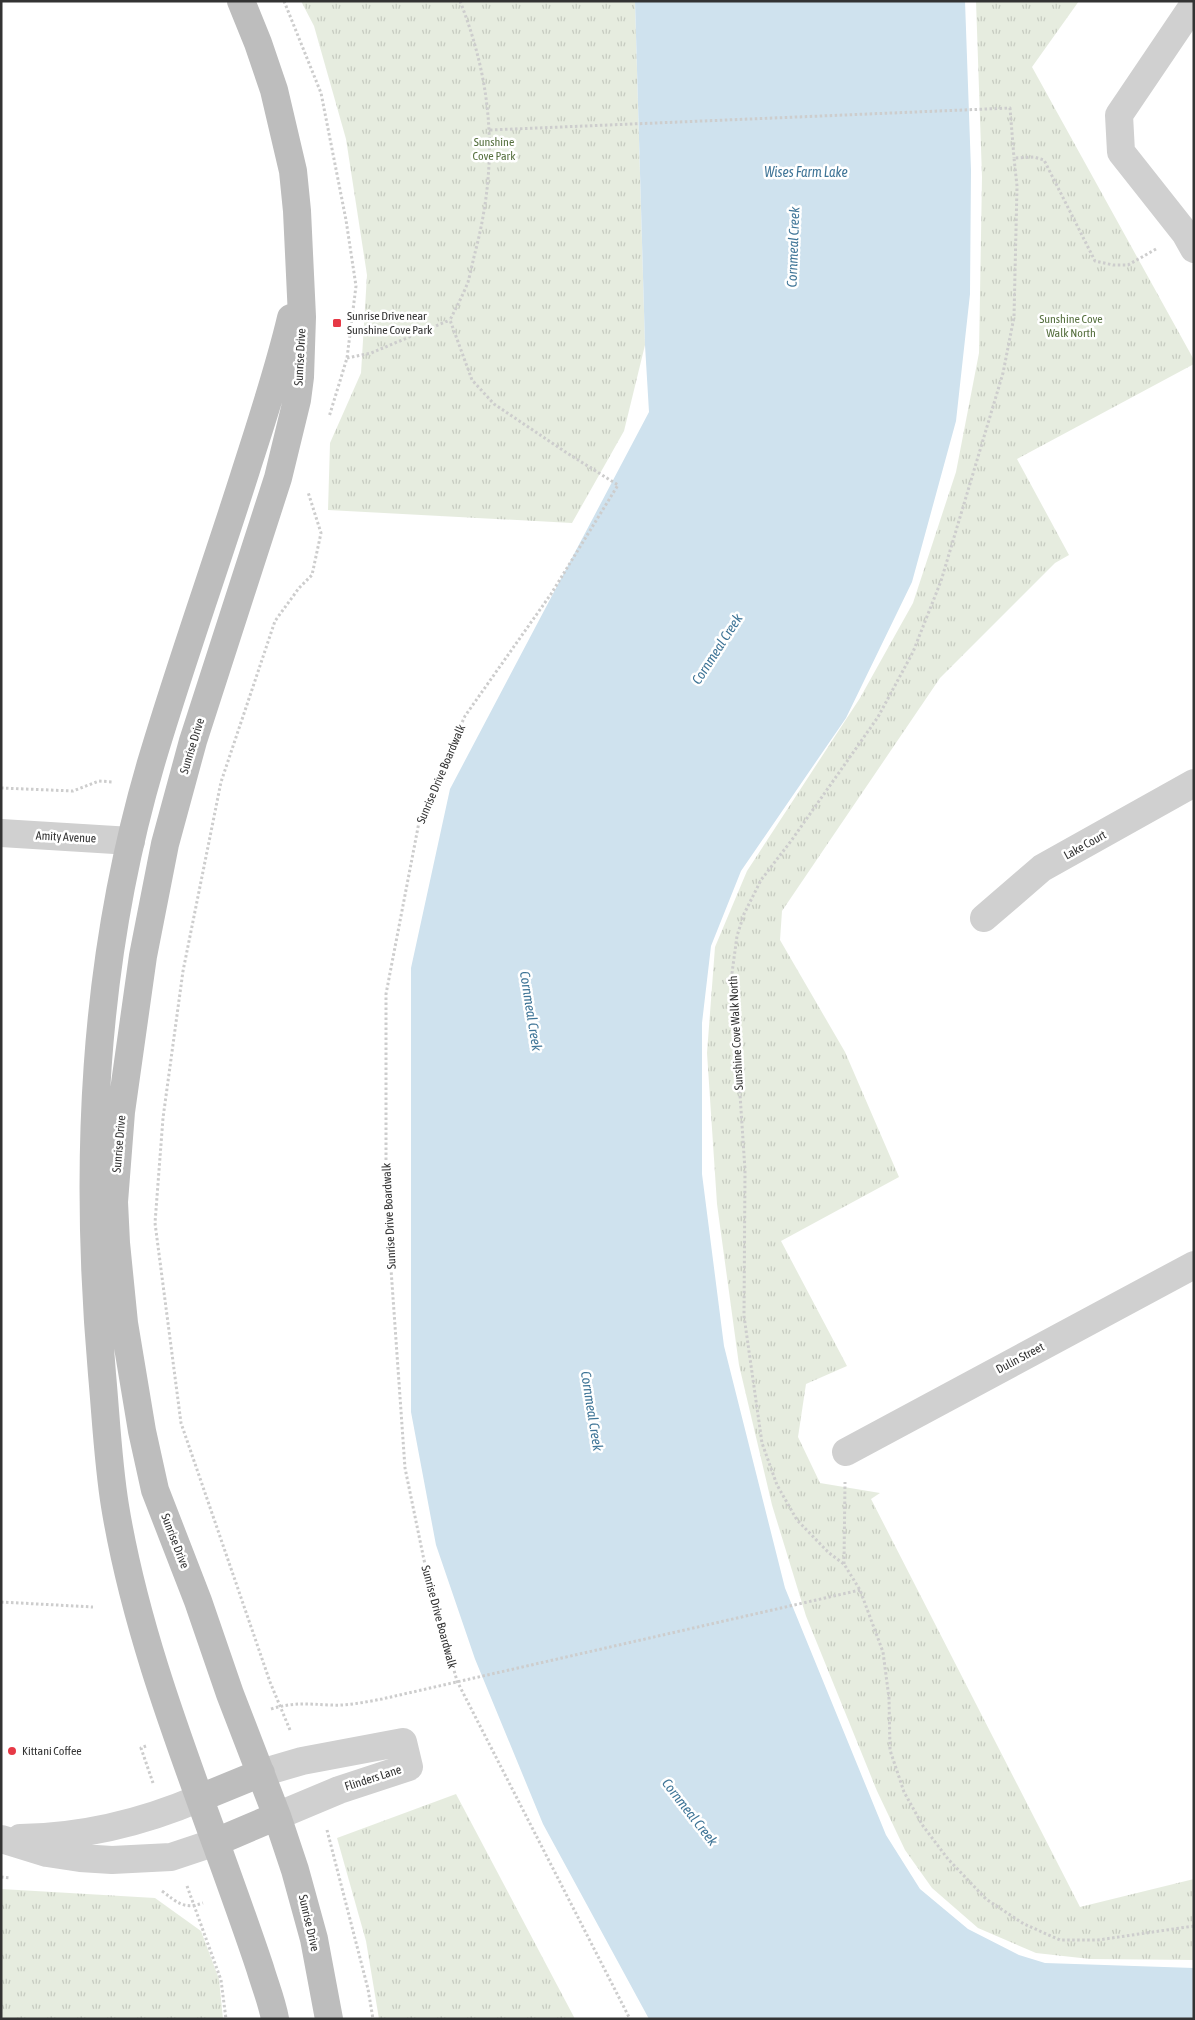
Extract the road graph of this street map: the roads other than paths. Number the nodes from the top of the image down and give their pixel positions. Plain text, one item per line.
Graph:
1 (241, 1) edge
2 (1194, 4) edge
3 (1190, 241) edge
4 (299, 259) junction
5 (268, 512) junction
6 (192, 639) junction
7 (1194, 783) edge
8 (1, 833) edge
9 (130, 841) junction
10 (165, 844) junction
11 (984, 918) dead end
12 (1194, 1265) edge
13 (846, 1452) road end
14 (261, 1773) junction
15 (200, 1798) junction
16 (277, 1816) junction
17 (1, 1839) edge
18 (216, 1842) junction
19 (275, 2019) edge
20 (328, 2019) edge

1 - 4 street, Sunrise Drive
2 - 3 street
4 - 5 street, Sunrise Drive
4 - 6 street, Sunrise Drive
5 - 6 street
5 - 10 street, Sunrise Drive
6 - 9 street, Sunrise Drive
7 - 11 street, Lake Court
8 - 9 street, Amity Avenue
9 - 10 street
9 - 15 street, Sunrise Drive
10 - 14 street, Sunrise Drive
12 - 13 street, Dulin Street
14 - 15 street, Flinders Lane
14 - 16 street, Sunrise Drive
14 - 16 street, Flinders Lane
15 - 17 street, Flinders Lane
15 - 18 street, Sunrise Drive
16 - 18 street, Flinders Lane
16 - 20 street, Sunrise Drive
17 - 18 street, Flinders Lane
18 - 19 street, Sunrise Drive

